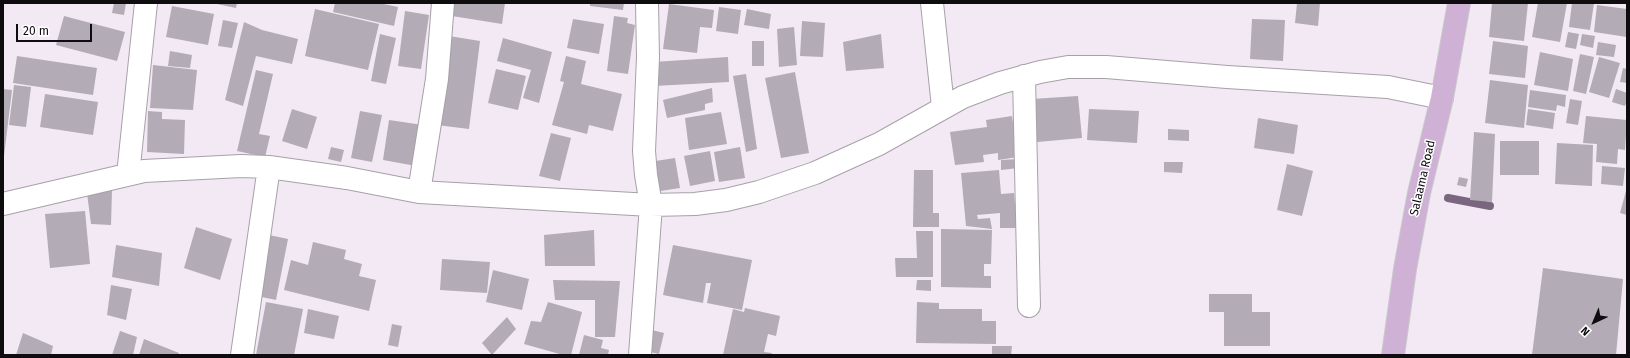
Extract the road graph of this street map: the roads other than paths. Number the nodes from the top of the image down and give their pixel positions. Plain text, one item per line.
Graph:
1 (146, 3) edge
2 (443, 3) edge
3 (647, 3) edge
4 (932, 3) edge
5 (1459, 3) edge
6 (1024, 76) junction
7 (1442, 98) junction
8 (943, 107) junction
9 (269, 167) junction
10 (128, 175) junction
11 (419, 192) junction
12 (3, 204) edge
13 (651, 205) junction
14 (1029, 306) dead end
15 (242, 355) edge
16 (640, 355) edge
17 (1393, 355) edge

1 - 10 street
2 - 11 street
3 - 13 street
4 - 8 street
5 - 7 main road, Salaama Road
6 - 7 street
6 - 8 street
6 - 14 street
7 - 17 main road, Salaama Road
8 - 13 street
9 - 10 street
9 - 11 street
9 - 15 street
10 - 12 street
11 - 13 street
13 - 16 street

